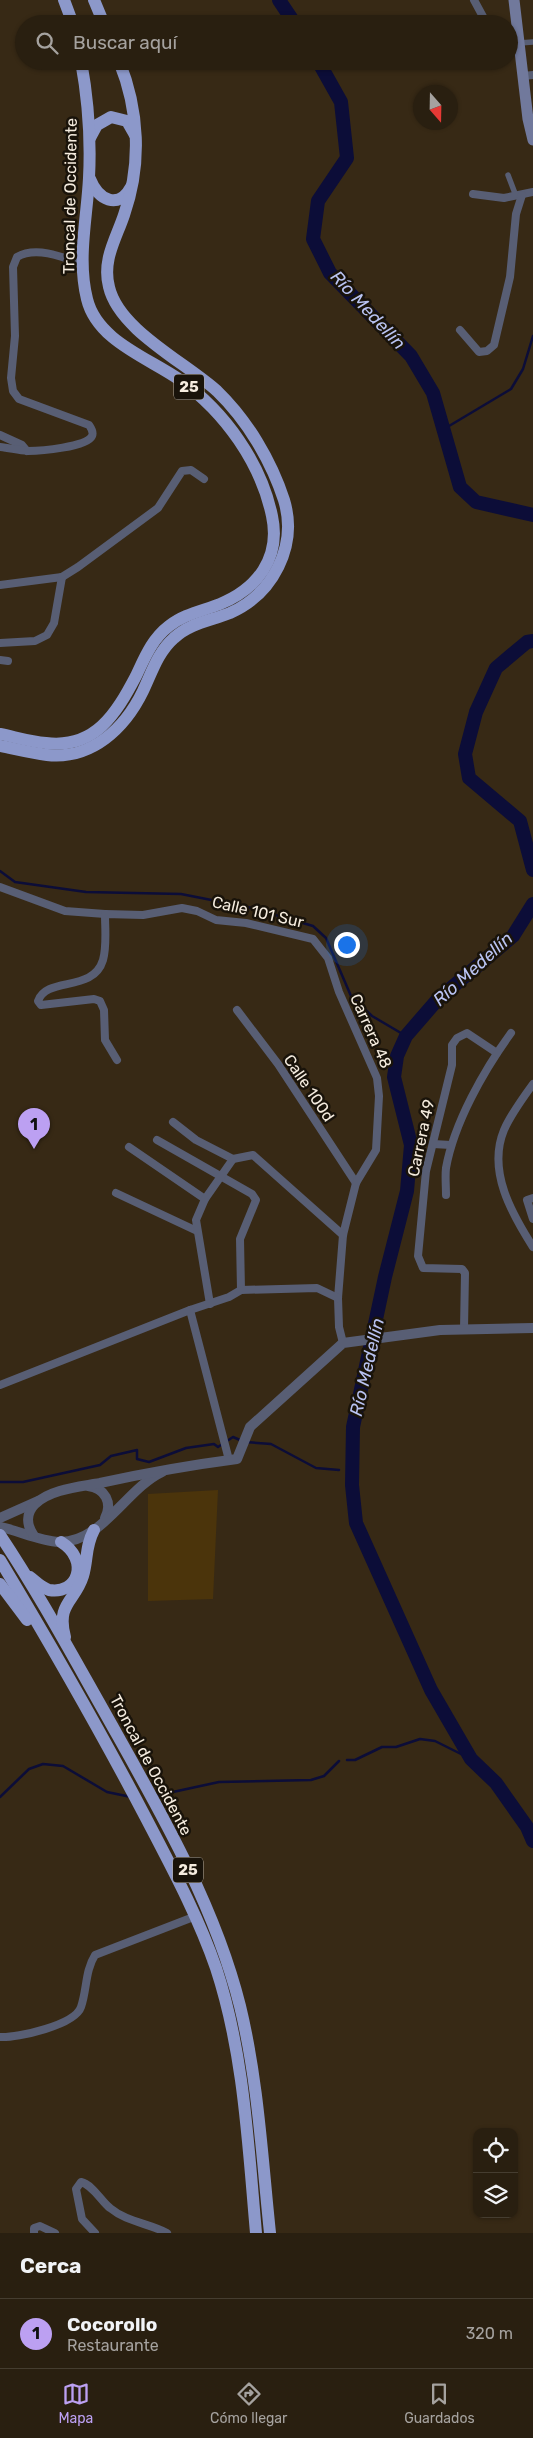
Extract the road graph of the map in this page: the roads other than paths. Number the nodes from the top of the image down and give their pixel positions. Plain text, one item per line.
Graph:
1 (64, 0) edge
2 (94, 0) edge
3 (474, 0) edge
4 (514, 0) edge
5 (70, 15) edge
6 (100, 15) edge
7 (482, 15) edge
8 (514, 15) edge
9 (518, 37) edge
10 (533, 42) edge
11 (518, 45) edge
12 (82, 70) edge
13 (122, 70) edge
14 (528, 76) edge
15 (90, 138) junction
16 (533, 140) edge
17 (136, 142) junction
18 (508, 175) dead end
19 (90, 176) junction
20 (132, 184) junction
21 (533, 192) edge
22 (473, 194) dead end
23 (519, 195) junction
24 (82, 264) junction
25 (460, 330) dead end
26 (0, 435) edge
27 (0, 447) edge
28 (27, 451) junction
29 (204, 480) dead end
30 (62, 577) junction
31 (0, 585) edge
32 (0, 643) edge
33 (0, 734) edge
34 (0, 746) edge
35 (0, 887) edge
36 (105, 914) junction
37 (313, 939) joint
38 (237, 1010) dead end
39 (511, 1034) dead end
40 (497, 1053) junction
41 (117, 1060) dead end
42 (533, 1084) edge
43 (173, 1122) dead end
44 (157, 1140) dead end
45 (433, 1144) junction
46 (451, 1145) junction
47 (129, 1148) dead end
48 (232, 1159) junction
49 (219, 1177) junction
50 (356, 1184) junction
51 (116, 1193) dead end
52 (446, 1194) dead end
53 (533, 1198) edge
54 (205, 1199) junction
55 (533, 1219) edge
56 (197, 1231) junction
57 (343, 1235) junction
58 (533, 1247) edge
59 (241, 1290) junction
60 (338, 1298) junction
61 (210, 1304) junction
62 (190, 1310) junction
63 (533, 1328) edge
64 (464, 1330) junction
65 (343, 1344) junction
66 (0, 1385) edge
67 (228, 1455) junction
68 (172, 1467) junction
69 (87, 1486) junction
70 (43, 1499) junction
71 (0, 1518) edge
72 (104, 1519) junction
73 (0, 1526) edge
74 (94, 1530) junction
75 (34, 1536) junction
76 (2, 1538) edge
77 (61, 1542) junction
78 (0, 1560) edge
79 (24, 1573) junction
80 (0, 1584) edge
81 (73, 1658) junction
82 (86, 1709) junction
83 (196, 1916) junction
84 (0, 2037) edge
85 (34, 2233) edge
86 (56, 2233) edge
87 (95, 2233) edge
88 (166, 2233) edge
89 (256, 2233) edge
90 (270, 2233) edge

1 - 5 highway
2 - 6 highway
3 - 7 street
4 - 8 main road
9 - 10 street
11 - 14 main road
12 - 15 highway, Troncal de Occidente / 25
13 - 17 highway, 25
14 - 16 main road
15 - 17 highway
15 - 19 highway, Troncal de Occidente / 25
17 - 20 highway, 25
18 - 23 street
19 - 20 highway
19 - 24 highway, Troncal de Occidente / 25
20 - 34 highway, 25
21 - 23 street
22 - 23 street
23 - 25 street
24 - 28 street
24 - 33 highway, Troncal de Occidente / 25
26 - 28 street
27 - 28 street
29 - 30 street
30 - 31 street
30 - 32 street
35 - 36 street, Calle 101 Sur
36 - 37 street, Calle 101 Sur
36 - 41 street
37 - 50 street, Carrera 48
38 - 50 street, Calle 100d
39 - 40 street, Carrera 49
40 - 45 street, Carrera 49
40 - 46 street, Carrera 49
42 - 58 street
43 - 48 street
44 - 49 street
45 - 46 street
45 - 64 street, Carrera 49
46 - 52 street, Carrera 49
47 - 54 street
48 - 49 street
48 - 57 street
49 - 54 street
49 - 59 street
50 - 57 street, Carrera 48
51 - 56 street
53 - 55 street
54 - 56 street
56 - 61 street
57 - 60 street, Carrera 48
59 - 60 street
59 - 61 street
60 - 65 street, Carrera 48
61 - 62 street
62 - 66 street
62 - 67 street
63 - 64 street
64 - 65 street
65 - 67 street
67 - 68 street
68 - 69 street
68 - 72 street
69 - 70 street
69 - 72 street
70 - 71 street
70 - 75 street
72 - 74 street
73 - 75 street
74 - 77 street
74 - 81 highway
75 - 77 street
76 - 79 highway, Troncal de Occidente / 25
77 - 79 highway
78 - 82 highway, Troncal de Occidente / 25
79 - 81 highway, Troncal de Occidente / 25
80 - 82 highway
81 - 90 highway, Troncal de Occidente / 25
82 - 83 highway, Troncal de Occidente / 25
83 - 84 street
83 - 89 highway, Troncal de Occidente / 25
85 - 86 street
87 - 88 street

